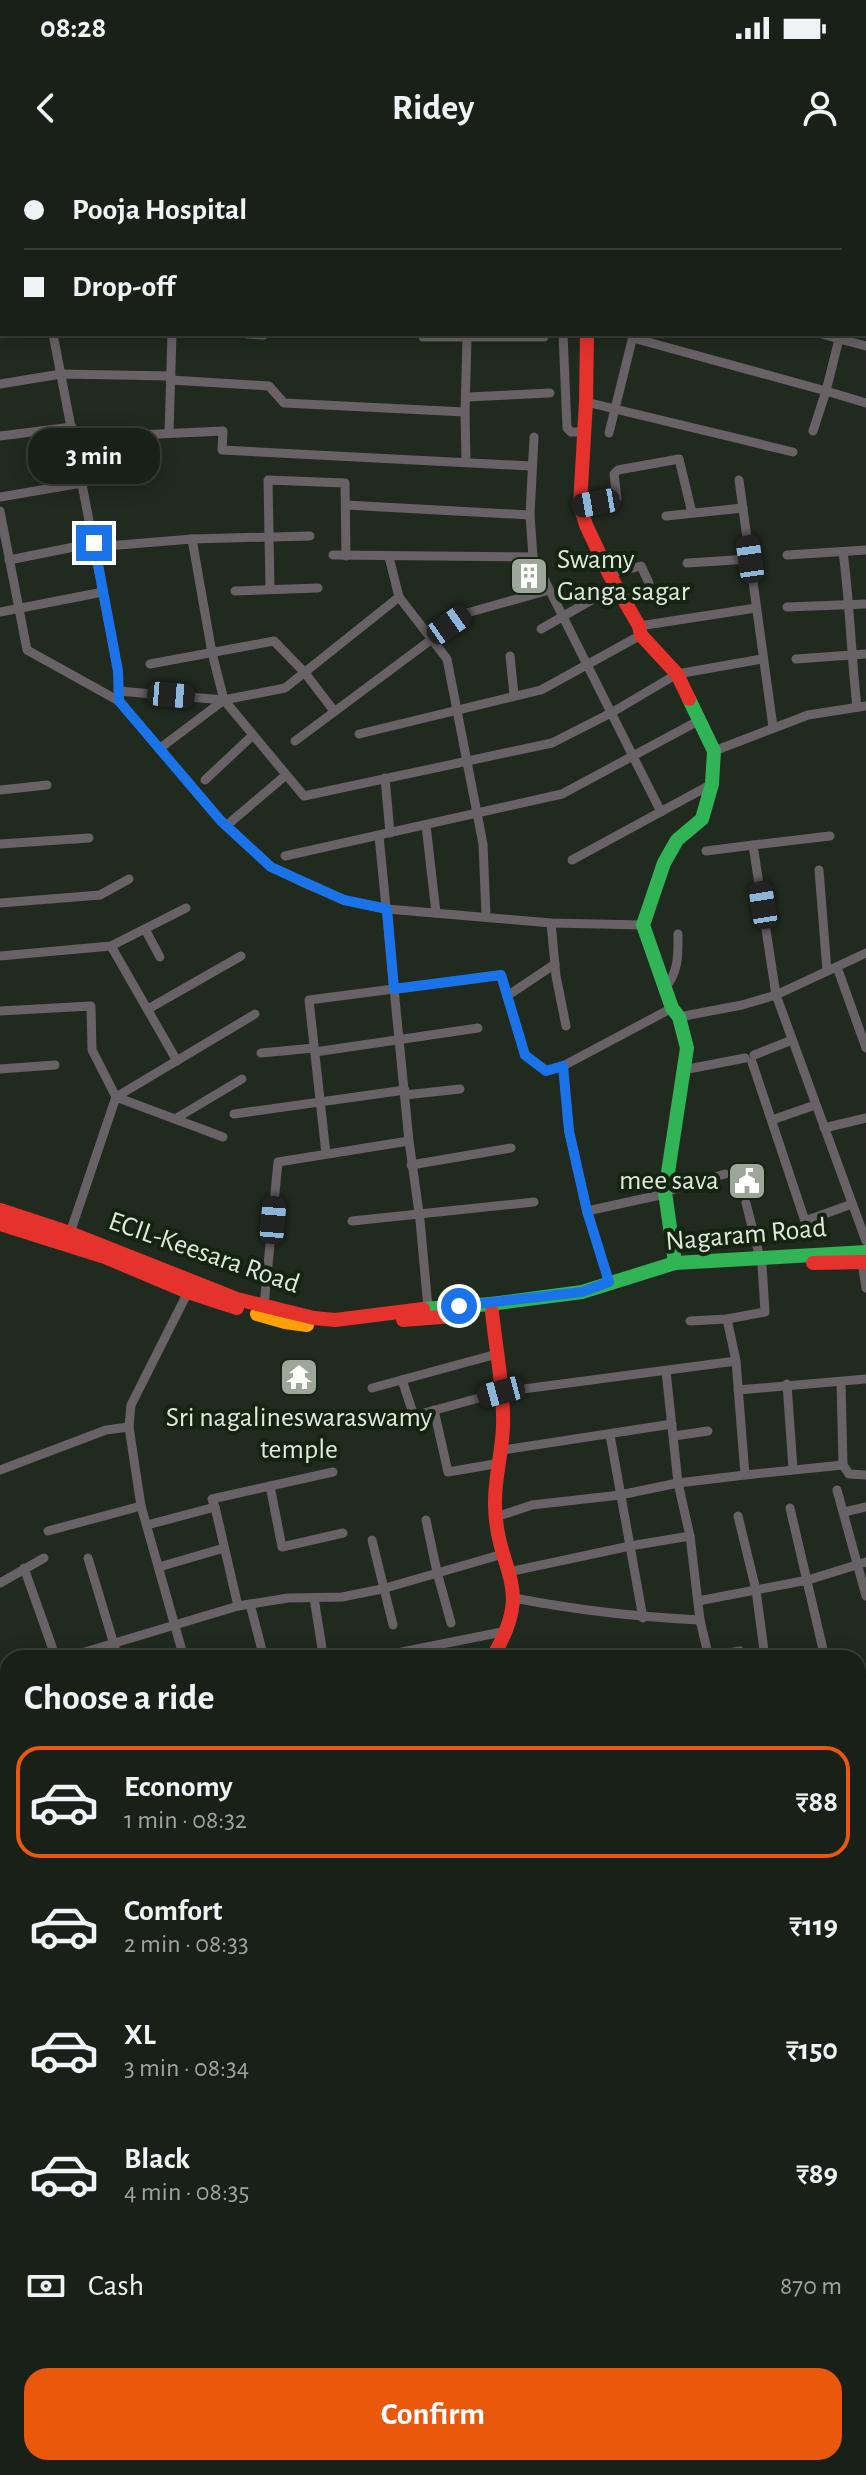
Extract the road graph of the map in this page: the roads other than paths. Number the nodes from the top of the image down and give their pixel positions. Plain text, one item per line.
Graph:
1 (53, 336) edge
2 (172, 336) edge
3 (514, 336) edge
4 (563, 336) edge
5 (587, 336) edge
6 (633, 336) edge
7 (829, 336) edge
8 (423, 337) dead end
9 (544, 337) dead end
10 (467, 338) junction
11 (852, 338) edge
12 (839, 339) junction
13 (866, 346) edge
14 (61, 374) junction
15 (171, 378) junction
16 (0, 384) edge
17 (826, 391) junction
18 (550, 393) dead end
19 (467, 397) junction
20 (586, 402) junction
21 (866, 403) edge
22 (614, 409) junction
23 (465, 412) junction
24 (72, 427) junction
25 (813, 431) dead end
26 (583, 432) junction
27 (169, 433) junction
28 (609, 433) dead end
29 (0, 436) edge
30 (534, 437) dead end
31 (74, 438) junction
32 (793, 452) dead end
33 (466, 462) junction
34 (531, 466) junction
35 (739, 480) dead end
36 (82, 483) junction
37 (0, 497) edge
38 (346, 505) junction
39 (580, 505) junction
40 (743, 508) junction
41 (0, 511) edge
42 (692, 513) junction
43 (530, 515) junction
44 (666, 516) dead end
45 (310, 536) dead end
46 (270, 537) junction
47 (192, 539) junction
48 (94, 545) junction
49 (866, 550) edge
50 (843, 552) junction
51 (333, 555) dead end
52 (787, 555) dead end
53 (346, 556) junction
54 (389, 557) junction
55 (533, 557) junction
56 (750, 559) junction
57 (9, 560) junction
58 (687, 563) dead end
59 (612, 580) junction
60 (649, 583) dead end
61 (318, 588) dead end
62 (270, 589) junction
63 (549, 590) junction
64 (235, 591) dead end
65 (103, 592) junction
66 (399, 597) junction
67 (866, 604) edge
68 (850, 605) junction
69 (787, 607) dead end
70 (756, 608) junction
71 (19, 609) junction
72 (0, 612) edge
73 (562, 616) junction
74 (541, 629) dead end
75 (640, 631) junction
76 (432, 637) junction
77 (212, 653) junction
78 (866, 654) edge
79 (851, 655) junction
80 (510, 656) dead end
81 (762, 659) junction
82 (796, 659) dead end
83 (150, 664) dead end
84 (586, 665) junction
85 (305, 673) junction
86 (677, 674) junction
87 (514, 695) junction
88 (118, 696) junction
89 (224, 700) junction
90 (862, 707) edge
91 (457, 709) junction
92 (334, 711) junction
93 (611, 713) junction
94 (700, 720) junction
95 (773, 727) junction
96 (359, 734) dead end
97 (253, 735) junction
98 (295, 741) dead end
99 (159, 749) junction
100 (714, 751) junction
101 (632, 755) junction
102 (466, 761) junction
103 (286, 775) junction
104 (385, 778) junction
105 (205, 780) dead end
106 (712, 784) junction
107 (47, 785) dead end
108 (0, 790) edge
109 (661, 812) junction
110 (477, 813) junction
111 (426, 825) junction
112 (226, 826) junction
113 (390, 833) junction
114 (379, 836) junction
115 (830, 836) dead end
116 (89, 838) dead end
117 (0, 844) edge
118 (753, 845) junction
119 (706, 851) dead end
120 (285, 856) dead end
121 (572, 860) dead end
122 (819, 870) dead end
123 (129, 879) dead end
124 (0, 903) edge
125 (186, 908) dead end
126 (387, 909) junction
127 (436, 913) junction
128 (486, 916) junction
129 (551, 923) junction
130 (643, 925) junction
131 (145, 929) junction
132 (678, 934) dead end
133 (111, 946) junction
134 (866, 953) edge
135 (0, 956) edge
136 (241, 956) dead end
137 (160, 957) dead end
138 (555, 964) junction
139 (832, 969) junction
140 (665, 988) junction
141 (394, 989) junction
142 (776, 995) junction
143 (507, 996) junction
144 (148, 1009) junction
145 (0, 1011) edge
146 (676, 1013) junction
147 (255, 1014) dead end
148 (566, 1026) dead end
149 (478, 1028) dead end
150 (399, 1040) junction
151 (792, 1040) junction
152 (866, 1048) edge
153 (315, 1050) junction
154 (261, 1053) dead end
155 (750, 1058) junction
156 (177, 1061) junction
157 (55, 1065) dead end
158 (563, 1066) junction
159 (0, 1069) edge
160 (683, 1070) junction
161 (242, 1079) dead end
162 (460, 1089) dead end
163 (405, 1093) junction
164 (116, 1097) junction
165 (320, 1102) junction
166 (815, 1105) junction
167 (234, 1114) dead end
168 (866, 1118) edge
169 (175, 1119) junction
170 (772, 1120) junction
171 (824, 1128) junction
172 (223, 1137) dead end
173 (409, 1141) junction
174 (511, 1148) dead end
175 (326, 1154) junction
176 (411, 1165) junction
177 (725, 1174) dead end
178 (665, 1193) junction
179 (534, 1202) dead end
180 (746, 1203) dead end
181 (852, 1204) junction
182 (587, 1211) junction
183 (419, 1214) junction
184 (352, 1221) dead end
185 (1, 1223) edge
186 (70, 1233) junction
187 (866, 1241) edge
188 (124, 1259) junction
189 (865, 1259) edge
190 (761, 1262) junction
191 (675, 1263) junction
192 (609, 1282) junction
193 (866, 1288) edge
194 (188, 1292) junction
195 (264, 1306) junction
196 (428, 1308) junction
197 (491, 1308) junction
198 (727, 1319) junction
199 (690, 1321) dead end
200 (497, 1354) junction
201 (736, 1361) junction
202 (666, 1371) junction
203 (866, 1379) edge
204 (402, 1380) junction
205 (841, 1382) junction
206 (787, 1384) junction
207 (372, 1388) dead end
208 (738, 1390) junction
209 (501, 1392) junction
210 (434, 1410) junction
211 (414, 1416) junction
212 (384, 1424) dead end
213 (672, 1424) junction
214 (129, 1427) junction
215 (708, 1431) dead end
216 (610, 1435) junction
217 (674, 1436) junction
218 (501, 1456) junction
219 (843, 1465) junction
220 (793, 1469) junction
221 (0, 1470) edge
222 (333, 1472) dead end
223 (745, 1475) junction
224 (866, 1475) edge
225 (678, 1483) junction
226 (270, 1486) junction
227 (837, 1490) dead end
228 (620, 1495) junction
229 (141, 1506) junction
230 (215, 1507) junction
231 (866, 1507) edge
232 (790, 1508) dead end
233 (844, 1512) junction
234 (738, 1516) dead end
235 (496, 1517) junction
236 (426, 1520) dead end
237 (147, 1525) junction
238 (48, 1531) dead end
239 (343, 1533) dead end
240 (690, 1536) junction
241 (372, 1540) dead end
242 (630, 1546) junction
243 (224, 1548) junction
244 (503, 1554) junction
245 (44, 1558) dead end
246 (88, 1558) dead end
247 (862, 1563) edge
248 (159, 1567) junction
249 (24, 1568) junction
250 (437, 1572) junction
251 (508, 1572) junction
252 (808, 1580) junction
253 (0, 1583) edge
254 (382, 1589) junction
255 (756, 1590) junction
256 (866, 1596) edge
257 (314, 1598) junction
258 (514, 1598) junction
259 (698, 1601) junction
260 (250, 1604) junction
261 (238, 1606) junction
262 (643, 1618) junction
263 (700, 1620) junction
264 (451, 1623) dead end
265 (175, 1625) junction
266 (393, 1625) dead end
267 (507, 1631) junction
268 (113, 1643) junction
269 (322, 1648) dead end
270 (53, 1650) edge
271 (91, 1650) edge
272 (115, 1650) edge
273 (182, 1650) edge
274 (262, 1650) edge
275 (412, 1650) edge
276 (496, 1650) edge
277 (707, 1650) edge
278 (764, 1650) edge
279 (823, 1650) edge

1 - 14 street
2 - 15 street
3 - 9 street
3 - 10 street
4 - 26 street
5 - 20 main road
6 - 17 street
6 - 22 street
7 - 12 street
8 - 10 street
10 - 19 street
11 - 12 street
11 - 13 street
12 - 17 street
14 - 15 street
14 - 16 street
14 - 24 street
15 - 23 street
15 - 27 street
17 - 21 street
17 - 25 street
18 - 19 street
19 - 23 street
20 - 22 street
20 - 26 main road
22 - 28 street
22 - 32 street
23 - 33 street
24 - 29 street
24 - 31 street
26 - 39 main road
27 - 31 street
27 - 33 street
30 - 34 street
31 - 36 street
33 - 34 street
34 - 43 street
35 - 40 street
36 - 37 street
36 - 48 street
38 - 43 street
38 - 46 street
38 - 53 street
39 - 42 street
39 - 59 main road
40 - 42 street
40 - 56 street
41 - 57 street
42 - 44 street
43 - 55 street
45 - 46 street
46 - 47 street
46 - 62 street
47 - 48 street
47 - 77 street
48 - 57 street
48 - 65 street
49 - 50 street
50 - 52 street
50 - 68 street
51 - 53 street
53 - 54 street
54 - 55 street
54 - 66 street
55 - 63 street
56 - 58 street
56 - 70 street
57 - 71 street
59 - 60 street
59 - 73 street
59 - 75 main road
61 - 62 street
62 - 64 street
63 - 73 street
63 - 76 street
65 - 71 street
65 - 88 street
66 - 76 street
66 - 85 street
67 - 68 street
68 - 69 street
68 - 79 street
70 - 75 street
70 - 81 street
71 - 72 street
71 - 88 street
73 - 74 street
73 - 84 street
75 - 84 street
75 - 86 main road
76 - 91 street
76 - 92 street
77 - 83 street
77 - 85 street
77 - 89 street
78 - 79 street
79 - 82 street
79 - 90 street
80 - 87 street
81 - 86 street
81 - 95 street
84 - 87 street
84 - 93 street
85 - 89 street
85 - 92 street
86 - 93 street
86 - 94 main road
87 - 91 street
88 - 89 street
88 - 99 street
89 - 97 street
89 - 99 street
90 - 95 street
91 - 96 street
91 - 102 street
92 - 98 street
93 - 101 street
93 - 102 street
94 - 100 main road
94 - 101 street
95 - 100 street
97 - 103 street
97 - 105 street
99 - 112 street
100 - 106 main road
101 - 109 street
101 - 110 street
102 - 104 street
102 - 110 street
103 - 104 street
103 - 112 street
104 - 113 street
106 - 109 street
106 - 130 main road
107 - 108 street
109 - 121 street
110 - 111 street
110 - 128 street
111 - 113 street
111 - 127 street
112 - 126 street
113 - 114 street
114 - 120 street
114 - 126 street
115 - 118 street
116 - 117 street
118 - 119 street
118 - 142 street
122 - 139 street
123 - 124 street
125 - 131 street
126 - 127 street
126 - 141 street
127 - 128 street
128 - 129 street
129 - 130 street
129 - 138 street
130 - 140 main road
131 - 133 street
131 - 137 street
132 - 140 street
133 - 135 street
133 - 144 street
134 - 139 street
136 - 144 street
138 - 143 street
138 - 148 street
139 - 142 street
139 - 152 street
140 - 146 main road
141 - 143 street
141 - 150 street
141 - 153 street
142 - 146 street
142 - 151 street
143 - 158 street
144 - 156 street
145 - 164 street
146 - 158 street
146 - 160 main road
147 - 156 street
149 - 150 street
150 - 153 street
150 - 163 street
151 - 155 street
151 - 166 street
153 - 154 street
153 - 165 street
155 - 160 street
155 - 170 street
156 - 164 street
157 - 159 street
158 - 182 street
160 - 178 main road
161 - 169 street
162 - 163 street
163 - 165 street
163 - 173 street
164 - 169 street
164 - 186 street
165 - 167 street
165 - 175 street
166 - 170 street
166 - 171 street
168 - 171 street
169 - 172 street
170 - 181 street
171 - 181 street
173 - 175 street
173 - 176 street
174 - 176 street
175 - 195 street
176 - 183 street
177 - 178 street
178 - 182 street
178 - 191 main road
179 - 183 street
180 - 190 street
181 - 187 street
182 - 192 street
183 - 184 street
183 - 196 street
185 - 186 main road, ECIL-Keesara Road
185 - 188 main road, ECIL-Keesara Road
186 - 188 main road, ECIL-Keesara Road
188 - 194 main road, ECIL-Keesara Road
188 - 195 main road, ECIL-Keesara Road
189 - 190 main road, Nagaram Road
189 - 193 street
190 - 191 main road, Nagaram Road
190 - 197 main road, Nagaram Road
190 - 198 street
191 - 192 main road, Nagaram Road
192 - 197 main road, Nagaram Road
194 - 197 main road, ECIL-Keesara Road
194 - 214 street
195 - 196 main road, ECIL-Keesara Road
196 - 197 main road, ECIL-Keesara Road
197 - 200 main road
198 - 199 street
198 - 201 street
200 - 204 street
200 - 209 main road
201 - 202 street
201 - 208 street
202 - 209 street
202 - 213 street
203 - 205 street
204 - 207 street
204 - 211 street
205 - 206 street
205 - 219 street
206 - 208 street
206 - 220 street
208 - 223 street
209 - 210 street
209 - 218 main road
210 - 211 street
210 - 218 street
211 - 212 street
213 - 216 street
213 - 217 street
214 - 221 street
214 - 229 street
215 - 217 street
216 - 218 street
216 - 228 street
217 - 225 street
218 - 235 main road
219 - 220 street
219 - 224 street
220 - 223 street
222 - 226 street
223 - 225 street
225 - 228 street
225 - 240 street
226 - 230 street
226 - 239 street
227 - 233 street
228 - 235 street
228 - 242 street
229 - 237 street
229 - 238 street
230 - 237 street
230 - 243 street
231 - 233 street
232 - 252 street
233 - 247 street
234 - 255 street
235 - 244 main road
236 - 250 street
237 - 248 street
240 - 242 street
240 - 259 street
241 - 254 street
242 - 251 street
242 - 262 street
243 - 248 street
243 - 261 street
244 - 250 street
244 - 251 main road
245 - 249 street
246 - 268 street
247 - 252 street
247 - 256 street
248 - 265 street
249 - 253 street
249 - 270 street
250 - 254 street
250 - 264 street
251 - 258 main road
252 - 255 street
252 - 279 street
254 - 257 street
254 - 266 street
255 - 259 street
255 - 278 street
257 - 260 street
257 - 269 street
258 - 262 street
258 - 267 main road
259 - 263 street
260 - 261 street
260 - 274 street
261 - 265 street
262 - 263 street
263 - 277 street
265 - 268 street
265 - 273 street
267 - 275 street
267 - 276 main road
268 - 271 street
268 - 272 street

